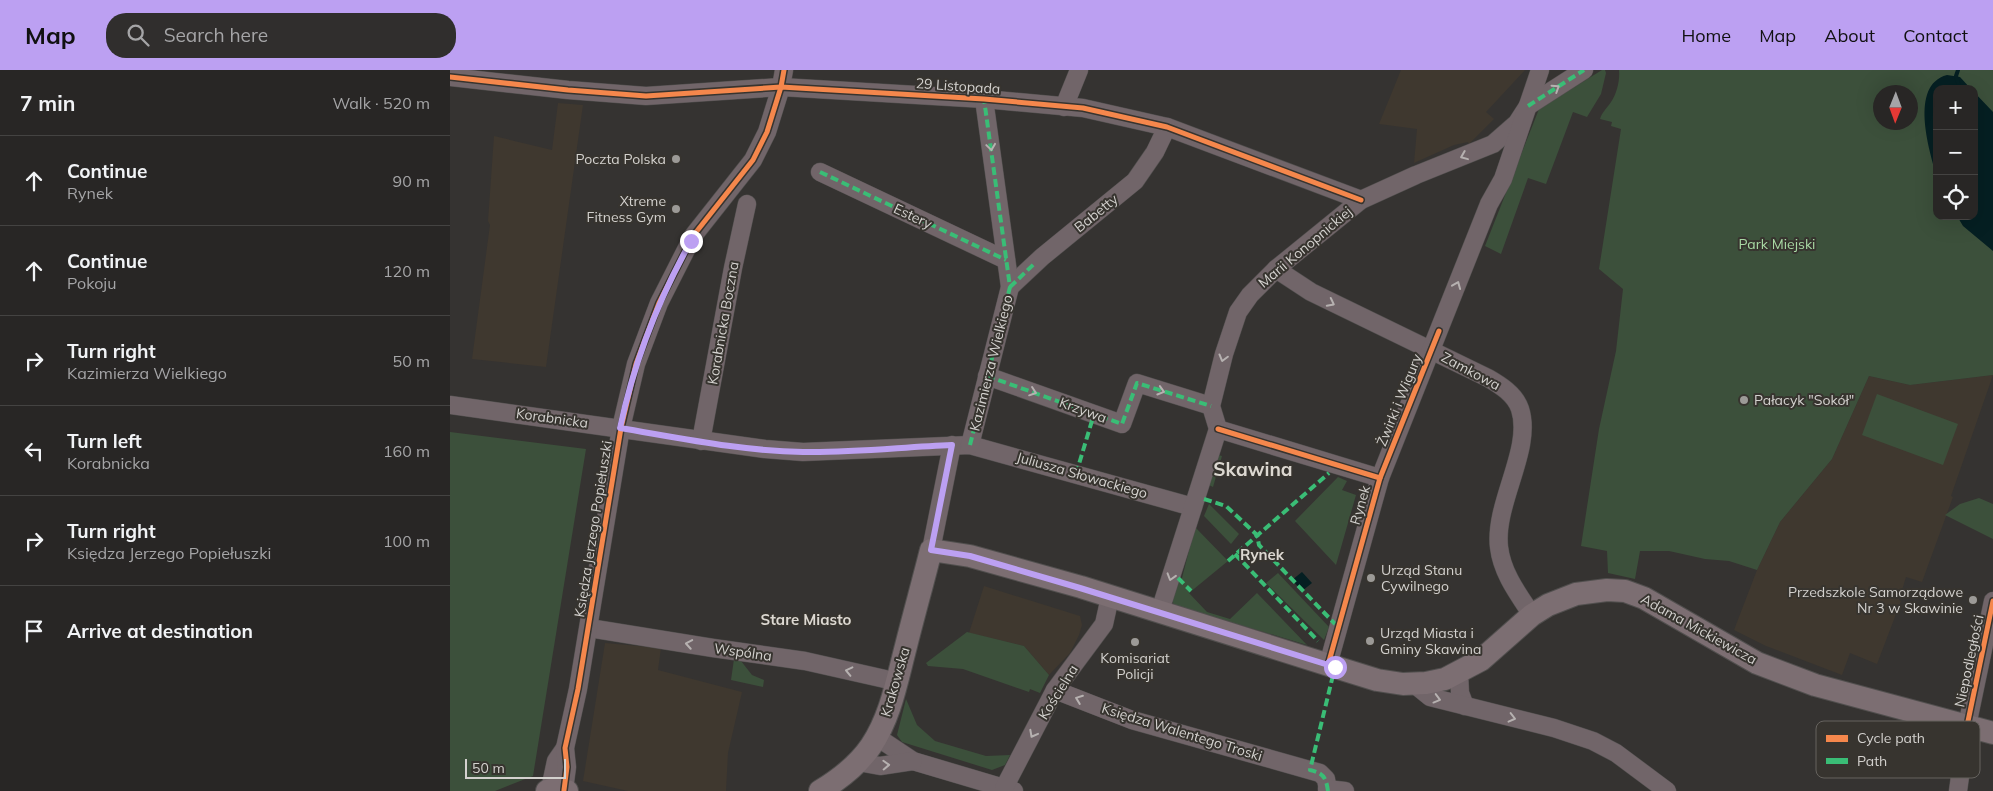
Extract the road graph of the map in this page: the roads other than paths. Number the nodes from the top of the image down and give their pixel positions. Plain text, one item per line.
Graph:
1 (1080, 70) edge
2 (1540, 70) edge
3 (1584, 70) edge
4 (450, 77) edge
5 (782, 78) edge
6 (984, 99) junction
7 (1064, 106) junction
8 (1528, 106) junction
9 (1167, 127) junction
10 (1492, 144) junction
11 (1507, 166) junction
12 (820, 172) dead end
13 (1361, 200) junction
14 (746, 204) dead end
15 (1006, 260) junction
16 (1283, 274) junction
17 (1010, 287) junction
18 (1431, 350) junction
19 (987, 376) junction
20 (450, 405) edge
21 (1211, 406) junction
22 (620, 428) junction
23 (1218, 429) junction
24 (701, 441) junction
25 (952, 445) junction
26 (970, 445) junction
27 (1380, 478) junction
28 (1193, 507) junction
29 (931, 550) junction
30 (1110, 597) junction
31 (1992, 608) edge
32 (1160, 611) junction
33 (1532, 615) junction
34 (589, 628) junction
35 (1331, 666) junction
36 (1458, 673) junction
37 (896, 683) junction
38 (1414, 684) junction
39 (1056, 690) junction
40 (1465, 706) junction
41 (1949, 721) edge
42 (1968, 721) edge
43 (1980, 730) edge
44 (1993, 733) edge
45 (877, 737) junction
46 (913, 761) junction
47 (858, 762) junction
48 (1960, 778) edge
49 (827, 789) edge
50 (557, 790) edge
51 (1009, 790) edge
52 (1328, 790) edge
53 (1345, 791) edge
54 (1667, 791) edge
55 (1958, 791) edge

1 - 7 street
2 - 8 street, Żwirki i Wigury
8 -> 3 street
4 - 5 street, 29 Listopada
5 - 6 street, 29 Listopada
5 - 22 street, Księdza Jerzego Popiełuszki
6 - 7 street, 29 Listopada
6 -> 15 street, Kazimierza Wielkiego
7 - 9 street, 29 Listopada
8 - 10 street, Marii Konopnickiej
8 - 11 street, Żwirki i Wigury
9 - 13 street, 29 Listopada
9 - 17 street, Babetty
10 - 11 street
10 -> 13 street, Marii Konopnickiej
18 -> 11 street, Żwirki i Wigury
12 - 15 street, Estery
13 - 16 street, Marii Konopnickiej
14 - 24 street, Korabnicka Boczna
15 - 17 street, Kazimierza Wielkiego
16 -> 18 street, Zamkowa
16 -> 21 street, Marii Konopnickiej
17 - 19 street, Kazimierza Wielkiego
18 - 27 street, Żwirki i Wigury
18 - 33 street, Zamkowa
19 -> 21 street, Krzywa
19 - 26 street, Kazimierza Wielkiego
20 - 22 street, Korabnicka
21 - 23 street
22 - 24 street, Korabnicka
22 - 34 street, Księdza Jerzego Popiełuszki
23 - 27 street, Rynek
23 - 28 street
24 - 25 street, Korabnicka
25 - 26 street, Kazimierza Wielkiego
25 - 29 street
26 - 28 street, Juliusza Słowackiego
27 - 35 street, Rynek
28 -> 32 street
29 - 30 main road
29 - 37 main road, Krakowska
30 - 32 main road
30 - 39 street, Kościelna
31 - 42 street, Niepodległości
32 - 35 main road
33 - 36 main road, Adama Mickiewicza
33 - 41 main road, Adama Mickiewicza
37 -> 34 street, Wspólna
34 - 50 street, Księdza Jerzego Popiełuszki
35 - 38 main road, Adama Mickiewicza
36 - 38 main road, Adama Mickiewicza
36 - 40 street
37 - 45 main road, Krakowska
38 -> 40 street
39 -> 51 street, Kościelna
52 -> 39 street, Księdza Walentego Troski
40 -> 54 street
43 - 44 main road, Adama Mickiewicza
45 - 46 street
45 - 47 main road, Krakowska
47 -> 46 street
46 - 51 street
47 - 49 main road, Krakowska
48 - 55 street, Niepodległości
52 - 53 street

